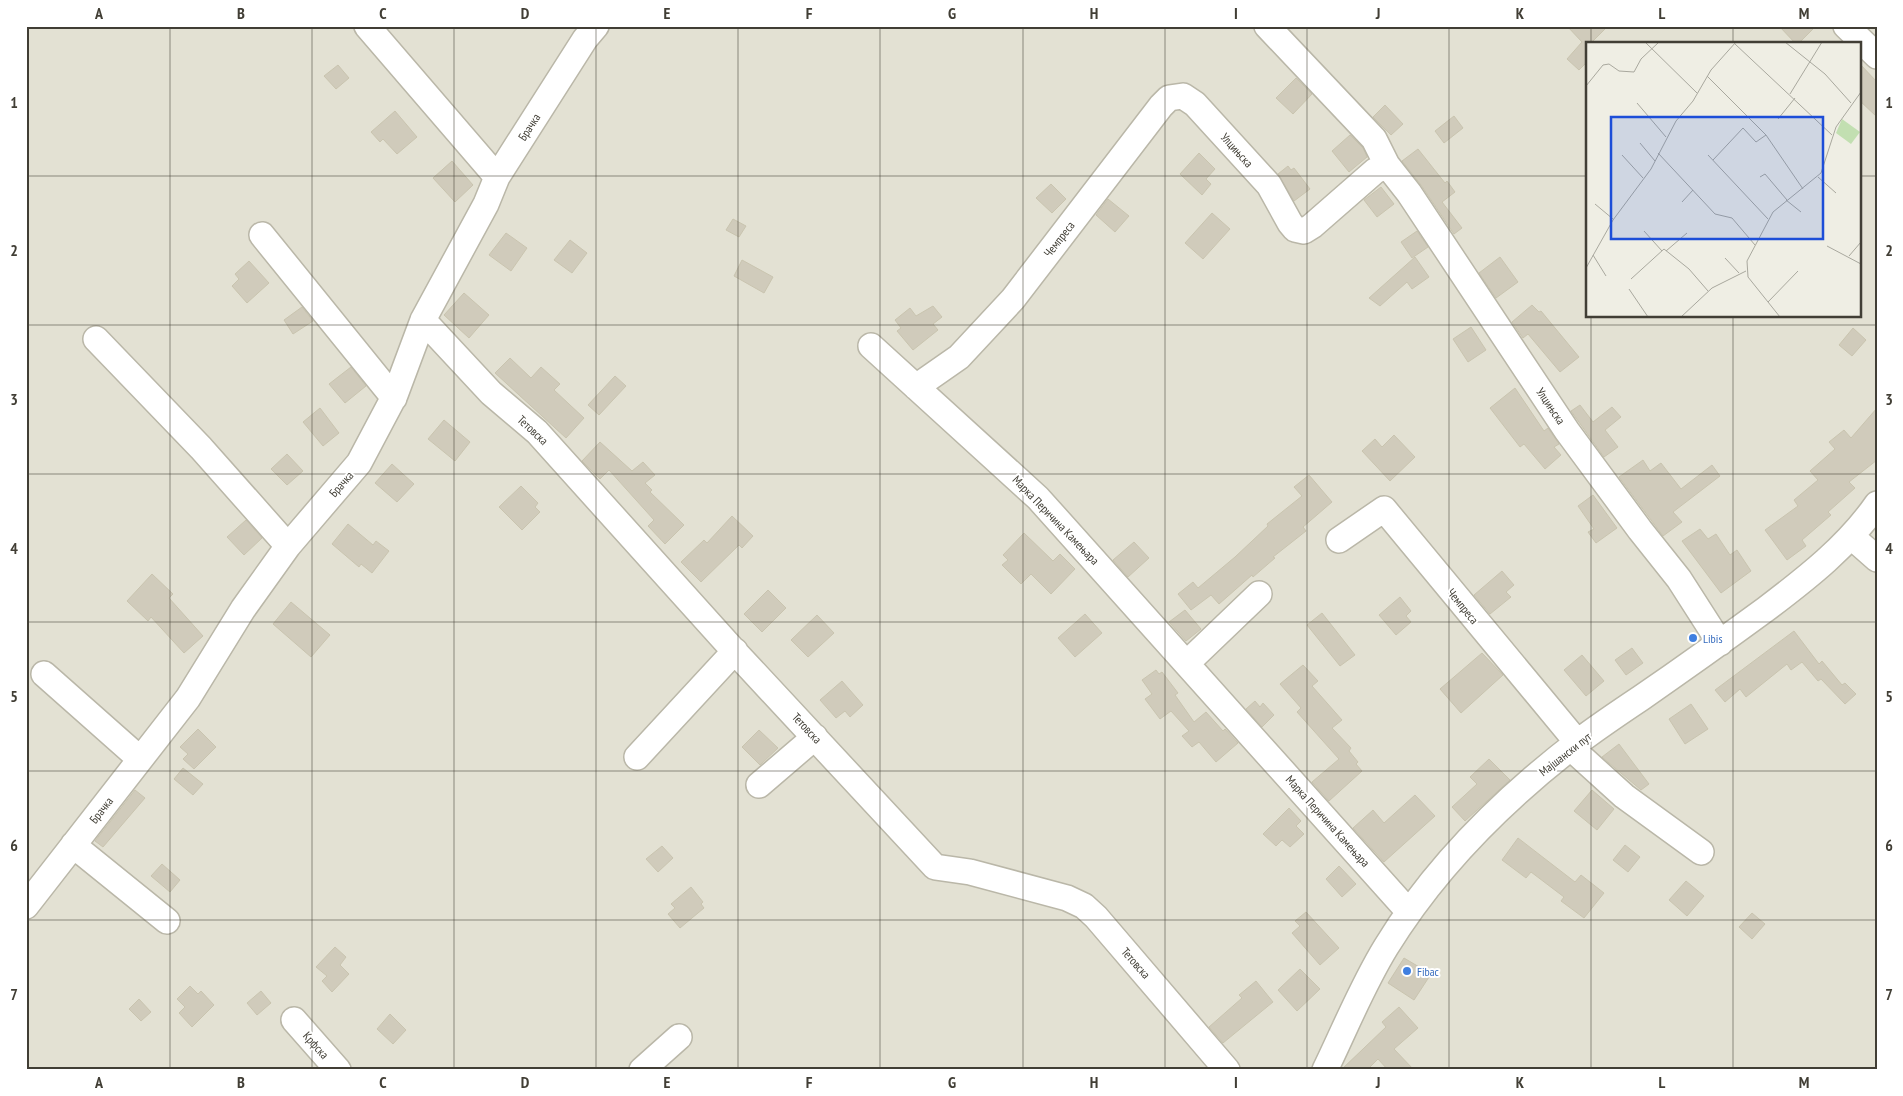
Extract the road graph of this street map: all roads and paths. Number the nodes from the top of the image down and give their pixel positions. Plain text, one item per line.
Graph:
1 (367, 26) edge
2 (596, 26) edge
3 (1267, 26) edge
4 (1846, 26) edge
5 (1877, 56) edge
6 (1195, 104) joint
7 (1387, 165) junction
8 (497, 177) junction
9 (262, 235) dead end
10 (423, 320) junction
11 (96, 340) dead end
12 (871, 346) dead end
13 (916, 387) junction
14 (394, 398) junction
15 (1877, 504) edge
16 (1852, 537) junction
17 (1339, 540) dead end
18 (288, 546) junction
19 (1877, 559) edge
20 (1259, 594) dead end
21 (1720, 643) junction
22 (735, 651) junction
23 (1187, 663) junction
24 (44, 674) dead end
25 (816, 737) junction
26 (1574, 745) junction
27 (637, 758) dead end
28 (140, 759) junction
29 (759, 785) dead end
30 (73, 845) junction
31 (1701, 852) dead end
32 (26, 906) edge
33 (1409, 912) junction
34 (167, 921) dead end
35 (294, 1020) dead end
36 (678, 1037) dead end
37 (338, 1070) edge
38 (642, 1070) edge
39 (1227, 1070) edge
40 (1325, 1070) edge

1 - 8 street
2 - 8 street, Брачка
3 - 7 street, Улцињска
4 - 5 street
6 - 7 street, Улцињска
6 - 13 street, Чемпреса
7 - 21 street, Улцињска
8 - 10 street, Брачка
9 - 14 street
10 - 14 street, Брачка
10 - 22 street, Тетовска
11 - 18 street
12 - 13 street, Марка Перичина Камењара
13 - 23 street, Марка Перичина Камењара
14 - 18 street, Брачка
15 - 16 street, Мајшански пут
16 - 19 street
16 - 21 street, Мајшански пут
17 - 26 street, Чемпреса
18 - 28 street, Брачка
20 - 23 street
21 - 26 street, Мајшански пут
22 - 25 street, Тетовска
22 - 27 street
23 - 33 street, Марка Перичина Камењара
24 - 28 street
25 - 29 street
25 - 39 street, Тетовска
26 - 31 street
26 - 33 street, Мајшански пут
28 - 30 street, Брачка
30 - 32 street, Брачка
30 - 34 street
33 - 40 street, Мајшански пут
35 - 37 street, Крфска
36 - 38 street

